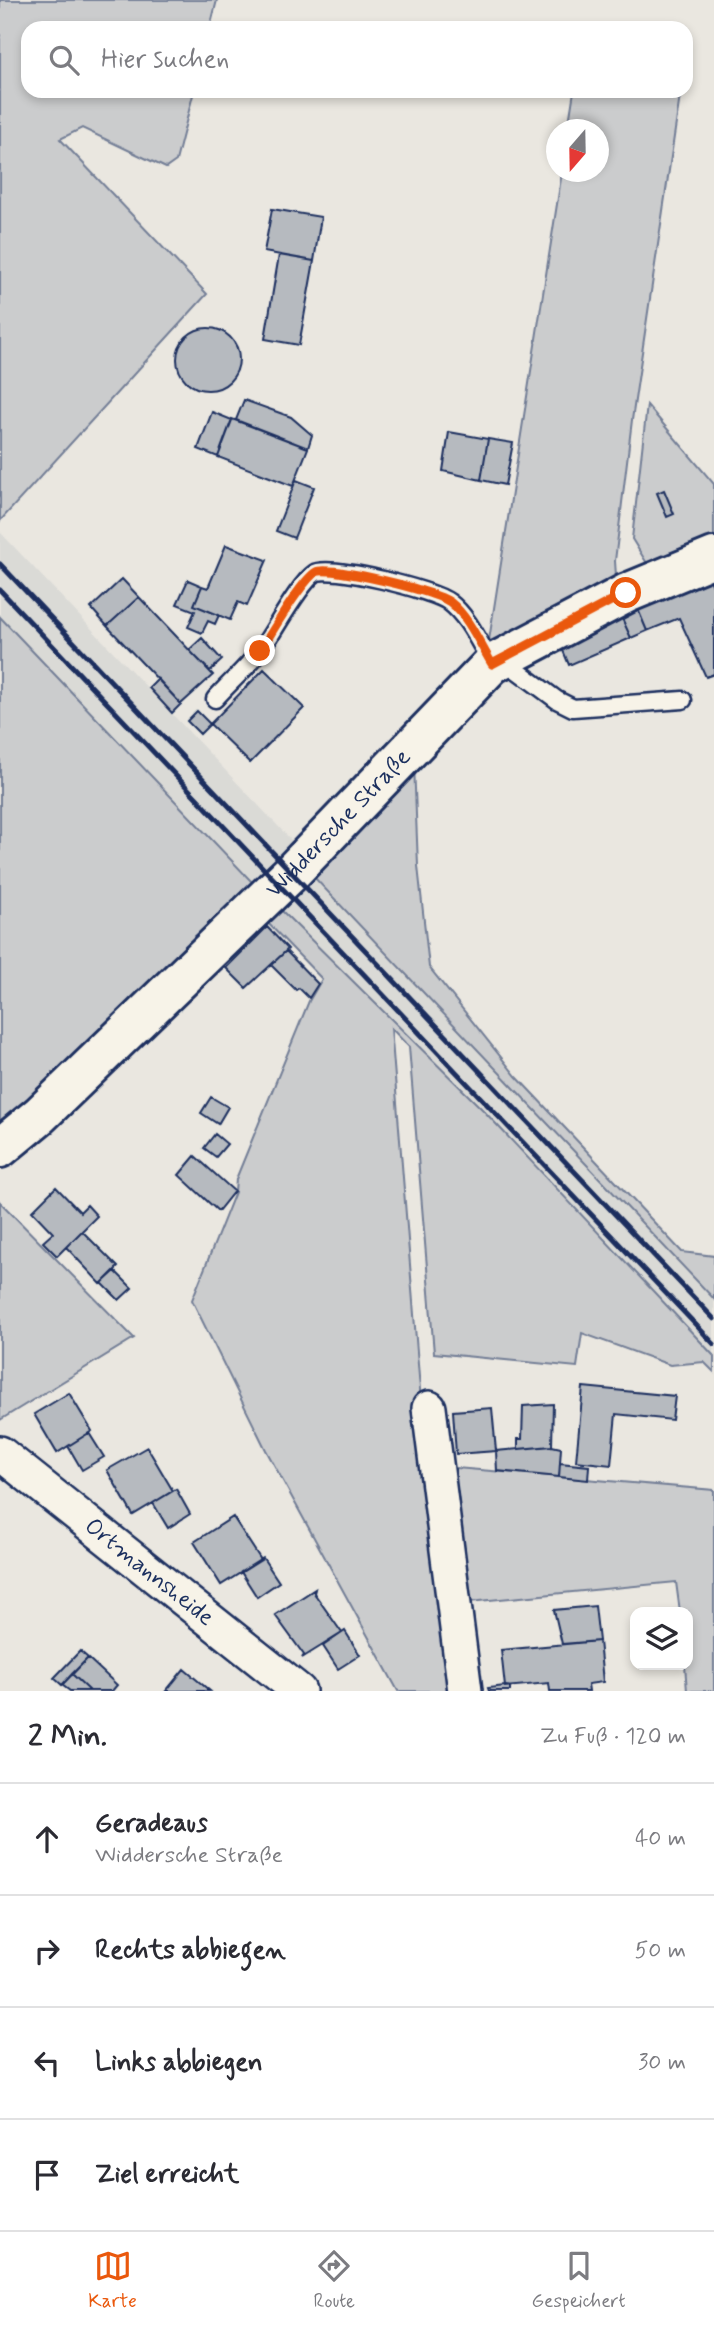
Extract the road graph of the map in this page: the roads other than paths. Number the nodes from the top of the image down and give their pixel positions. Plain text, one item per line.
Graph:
1 (714, 557) edge
2 (497, 661) junction
3 (215, 699) dead end
4 (682, 700) dead end
5 (0, 1148) edge
6 (429, 1408) dead end
7 (0, 1453) edge
8 (299, 1691) edge
9 (464, 1691) edge

1 - 2 street, Widdersche Straße
2 - 3 lane
2 - 4 lane
2 - 5 street, Widdersche Straße
6 - 9 street
7 - 8 street, Ortmannsheide

